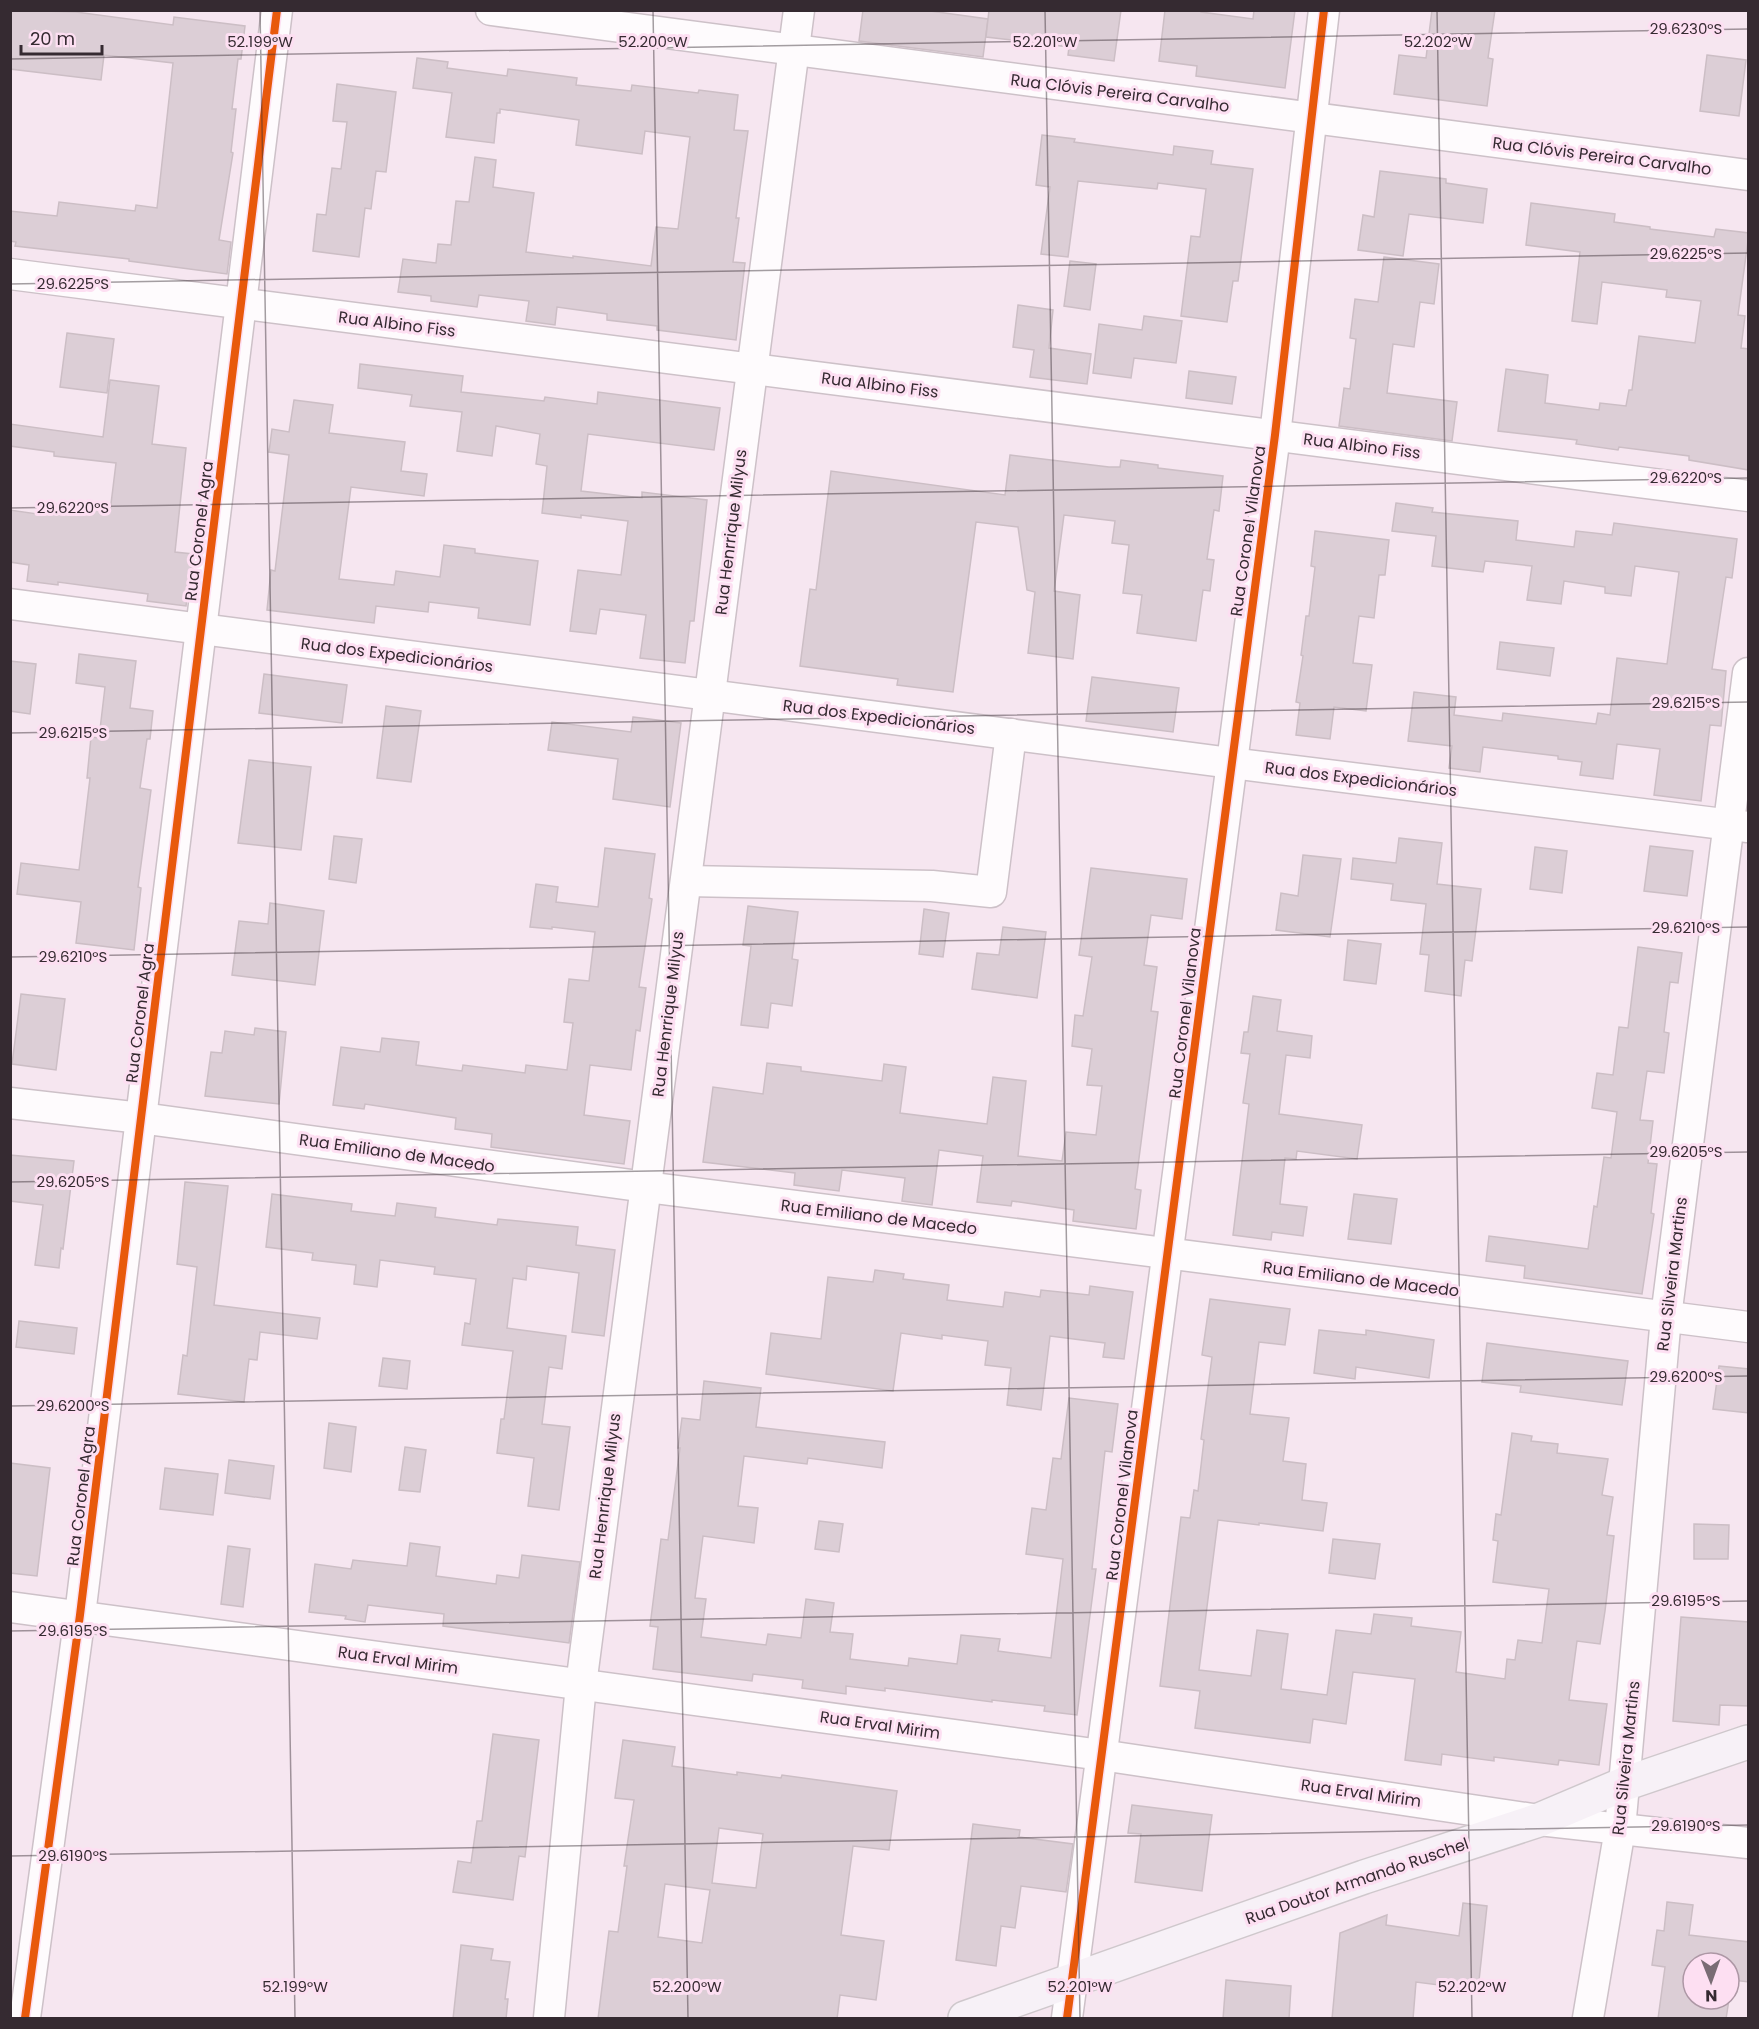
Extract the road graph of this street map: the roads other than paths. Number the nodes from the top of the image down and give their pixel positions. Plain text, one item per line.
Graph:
1 (277, 10) edge
2 (491, 10) edge
3 (799, 10) edge
4 (1324, 10) edge
5 (794, 50) junction
6 (1310, 118) junction
7 (1749, 175) edge
8 (10, 274) edge
9 (241, 304) junction
10 (753, 369) junction
11 (1275, 435) junction
12 (1749, 496) edge
13 (10, 604) edge
14 (201, 630) junction
15 (1749, 673) edge
16 (710, 695) junction
17 (1011, 734) junction
18 (1231, 763) junction
19 (1739, 825) edge
20 (686, 881) junction
21 (10, 1103) edge
22 (141, 1118) junction
23 (646, 1187) junction
24 (1167, 1254) junction
25 (1666, 1317) junction
26 (1749, 1328) edge
27 (10, 1606) edge
28 (80, 1616) junction
29 (581, 1685) junction
30 (1749, 1742) edge
31 (1101, 1755) junction
32 (1624, 1784) junction
33 (1539, 1820) junction
34 (1620, 1829) junction
35 (1749, 1843) edge
36 (1072, 1980) junction
37 (25, 2019) edge
38 (549, 2019) edge
39 (965, 2019) edge
40 (1067, 2019) edge
41 (1588, 2019) edge

1 - 9 street, Rua Coronel Agra
2 - 5 street, Rua Clóvis Pereira Carvalho
3 - 5 street, Rua Henrrique Milyus
4 - 6 street, Rua Coronel Vilanova
5 - 6 street, Rua Clóvis Pereira Carvalho
5 - 10 street, Rua Henrrique Milyus
6 - 7 street, Rua Clóvis Pereira Carvalho
6 - 11 street, Rua Coronel Vilanova
8 - 9 street, Rua Albino Fiss
9 - 10 street, Rua Albino Fiss
9 - 14 street, Rua Coronel Agra
10 - 11 street, Rua Albino Fiss
10 - 16 street, Rua Henrrique Milyus
11 - 12 street, Rua Albino Fiss
11 - 18 street, Rua Coronel Vilanova
13 - 14 street, Rua dos Expedicionários
14 - 16 street, Rua dos Expedicionários
14 - 22 street, Rua Coronel Agra
15 - 19 street, Rua Silveira Martins
16 - 17 street, Rua dos Expedicionários
16 - 20 street, Rua Henrrique Milyus
17 - 18 street, Rua dos Expedicionários
17 - 20 street
18 - 19 street, Rua dos Expedicionários
18 - 24 street, Rua Coronel Vilanova
19 - 25 street, Rua Silveira Martins
20 - 23 street, Rua Henrrique Milyus
21 - 22 street, Rua Emiliano de Macedo
22 - 23 street, Rua Emiliano de Macedo
22 - 28 street, Rua Coronel Agra
23 - 24 street, Rua Emiliano de Macedo
23 - 29 street, Rua Henrrique Milyus
24 - 25 street, Rua Emiliano de Macedo
24 - 31 street, Rua Coronel Vilanova
25 - 26 street, Rua Emiliano de Macedo
25 - 32 street, Rua Silveira Martins
27 - 28 street, Rua Erval Mirim
28 - 29 street, Rua Erval Mirim
28 - 37 street, Rua Coronel Agra
29 - 31 street, Rua Erval Mirim
29 - 38 street, Rua Henrrique Milyus
30 - 32 main road, Rua Doutor Armando Ruschel
31 - 33 street, Rua Erval Mirim
31 - 36 street, Rua Coronel Vilanova
32 - 33 main road, Rua Doutor Armando Ruschel
32 - 34 street, Rua Silveira Martins
33 - 34 street, Rua Erval Mirim
33 - 36 main road, Rua Doutor Armando Ruschel
34 - 35 street, Rua Erval Mirim
34 - 41 street, Rua Silveira Martins
36 - 39 main road, Rua Doutor Armando Ruschel
36 - 40 street, Rua Coronel Vilanova

